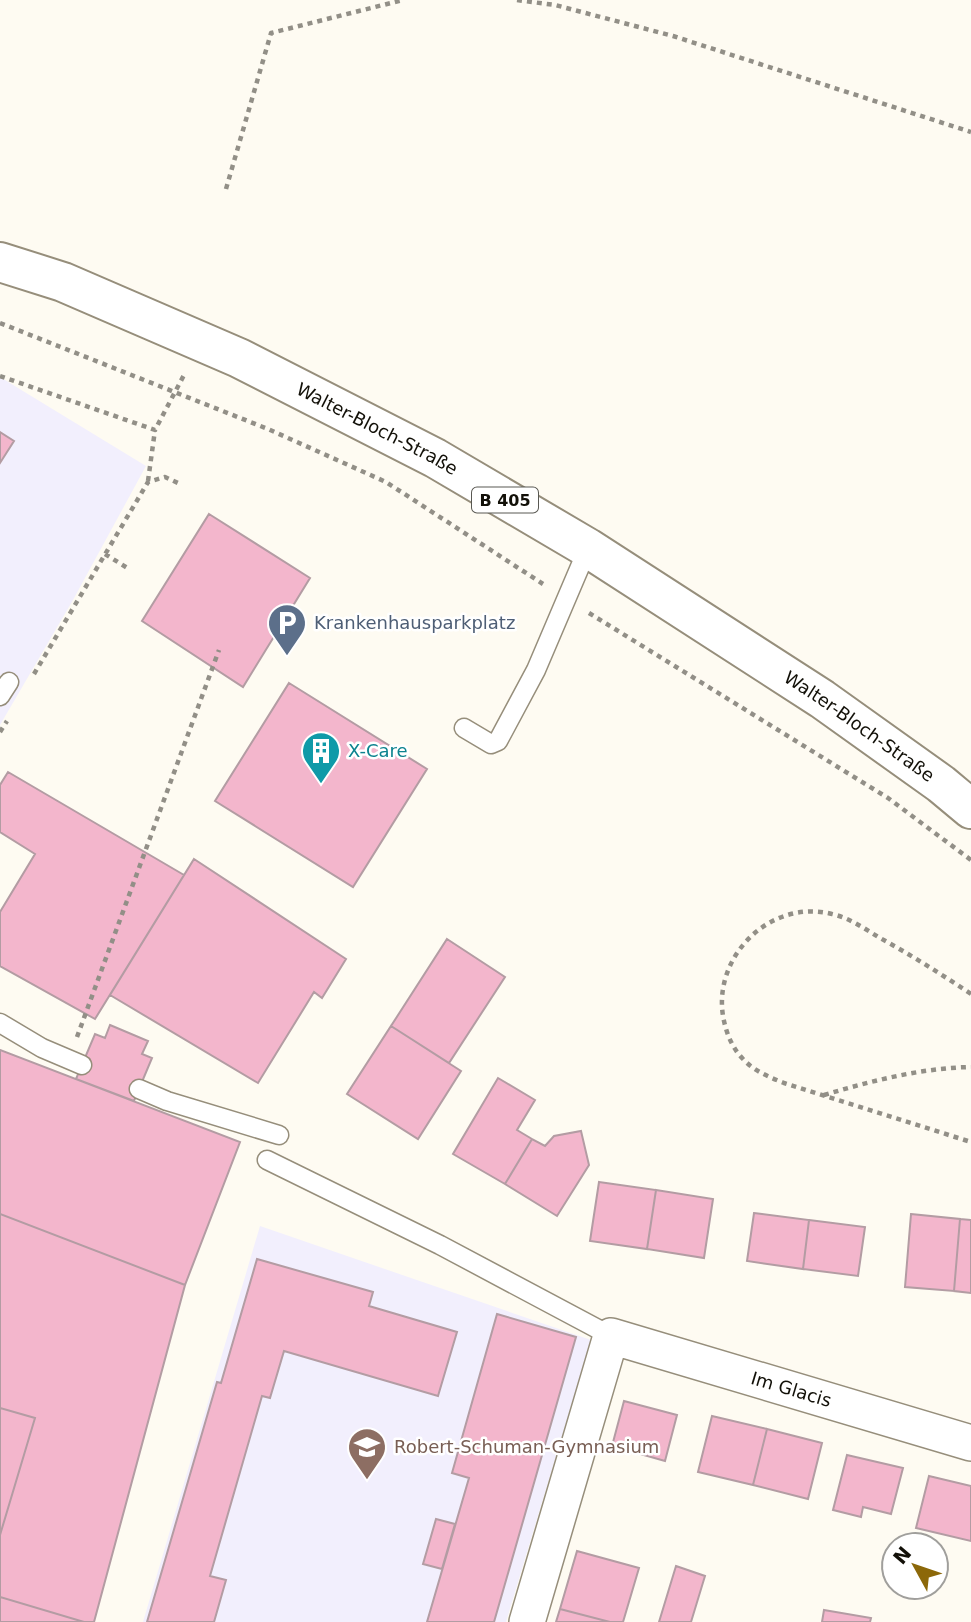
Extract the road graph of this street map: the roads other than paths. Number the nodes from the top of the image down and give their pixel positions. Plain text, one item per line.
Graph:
1 (0, 262) edge
2 (588, 548) junction
3 (464, 728) dead end
4 (971, 808) edge
5 (0, 1023) edge
6 (75, 1062) road end
7 (139, 1089) dead end
8 (279, 1135) dead end
9 (267, 1160) dead end
10 (611, 1336) junction
11 (971, 1443) edge
12 (527, 1622) edge

1 - 2 main road, Walter-Bloch-Straße / B 405
2 - 3 lane
2 - 4 main road, Walter-Bloch-Straße / B 405
5 - 6 lane
7 - 8 lane
9 - 10 lane
10 - 11 street, Im Glacis
10 - 12 street

